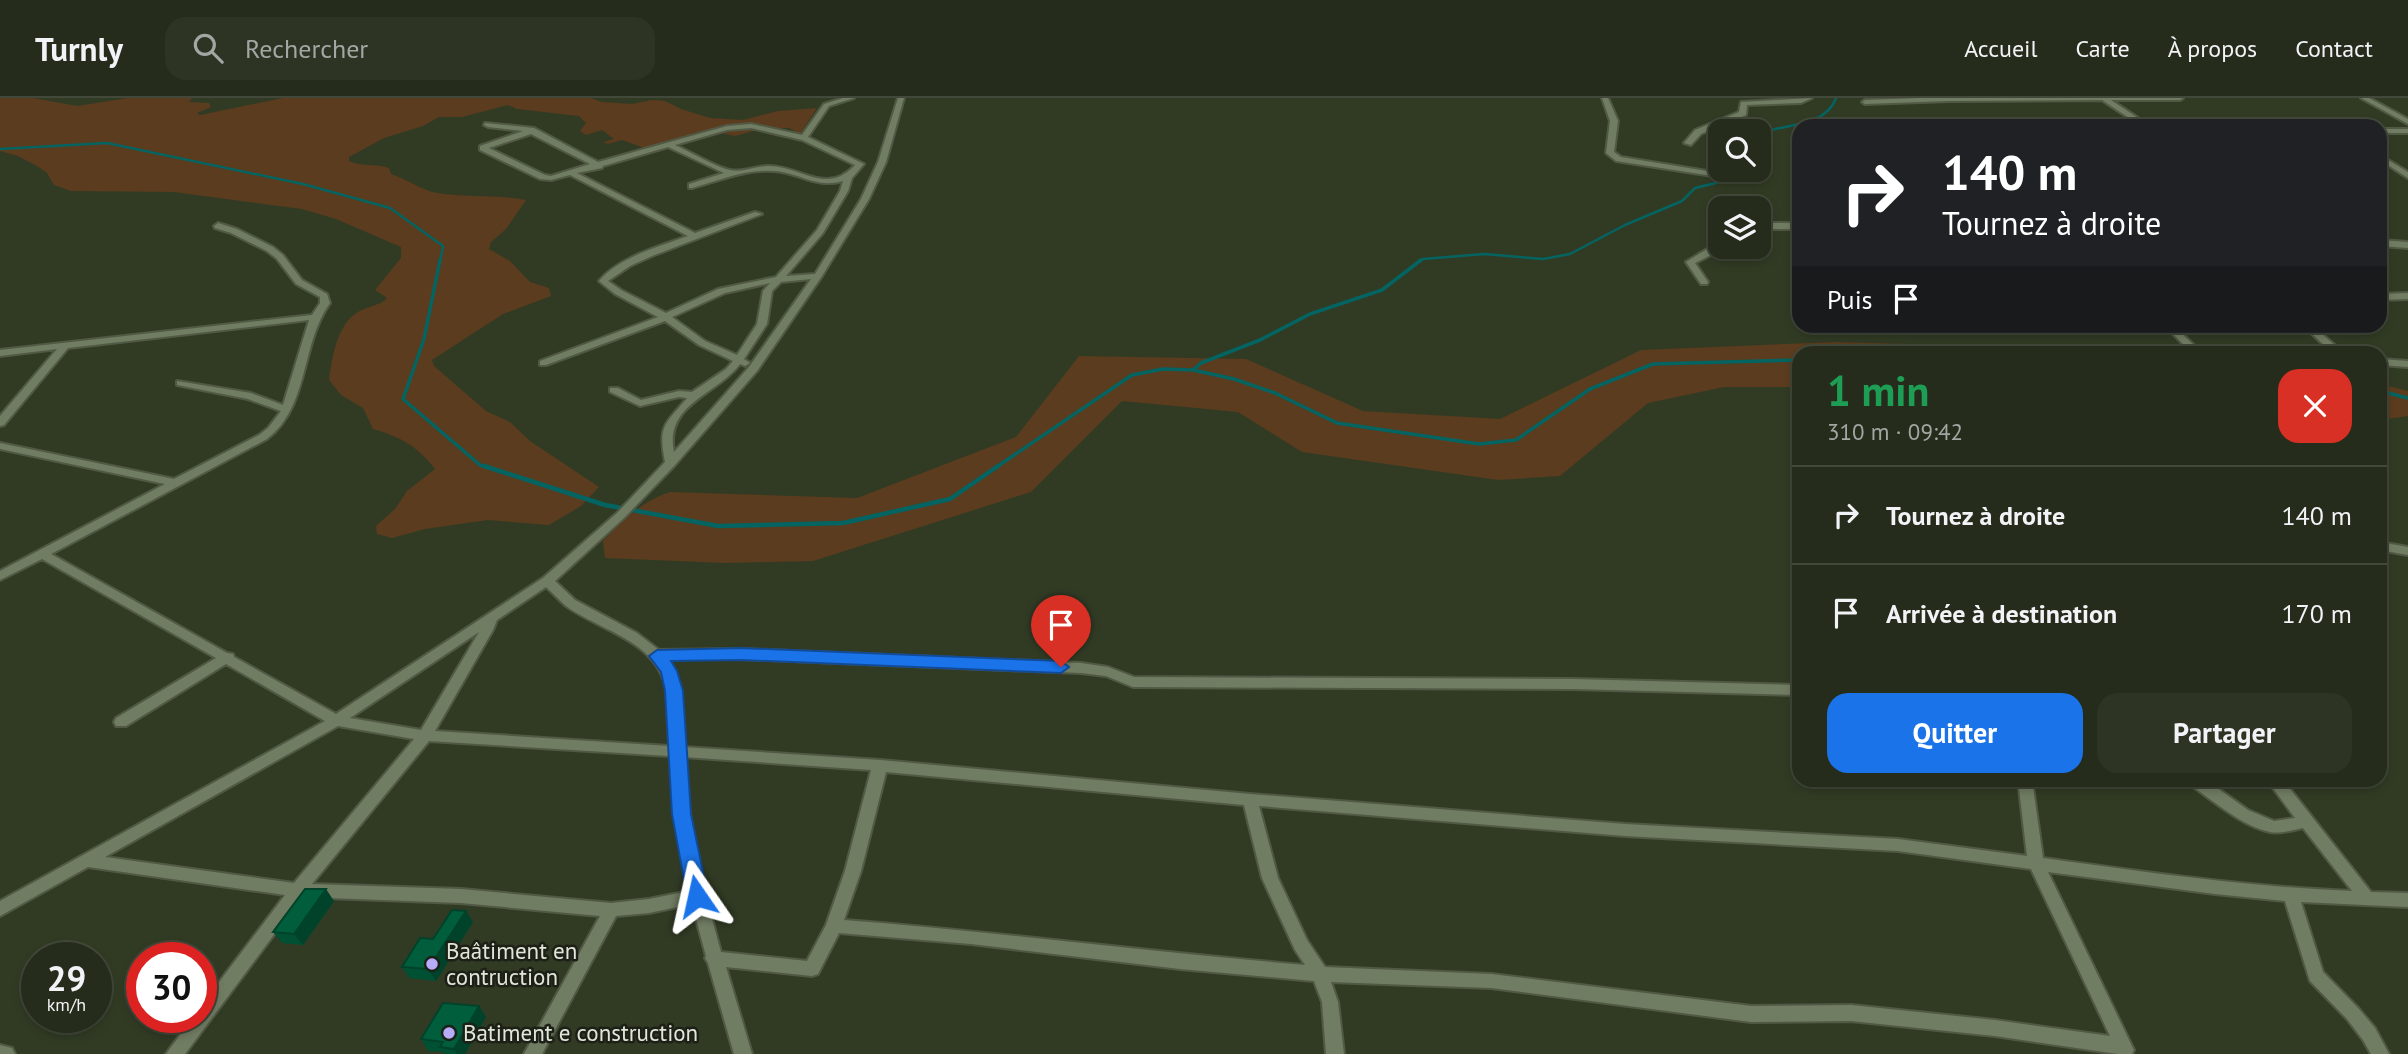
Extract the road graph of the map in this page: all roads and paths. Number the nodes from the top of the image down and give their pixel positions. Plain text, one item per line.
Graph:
1 (851, 98) edge
2 (901, 98) edge
3 (1605, 98) edge
4 (1809, 98) edge
5 (2103, 98) edge
6 (2180, 98) edge
7 (2364, 98) edge
8 (825, 102) edge
9 (1865, 102) dead end
10 (2405, 118) edge
11 (2135, 119) edge
12 (488, 125) dead end
13 (531, 131) junction
14 (2387, 131) edge
15 (2408, 131) edge
16 (804, 138) junction
17 (1688, 143) dead end
18 (669, 145) junction
19 (2387, 161) edge
20 (882, 162) junction
21 (860, 164) junction
22 (599, 166) junction
23 (1708, 173) edge
24 (573, 174) junction
25 (733, 174) junction
26 (2407, 174) edge
27 (848, 177) junction
28 (692, 186) dead end
29 (758, 214) dead end
30 (218, 226) dead end
31 (1771, 226) edge
32 (1792, 226) edge
33 (696, 237) junction
34 (2387, 244) edge
35 (2408, 245) edge
36 (1708, 254) edge
37 (818, 276) junction
38 (778, 278) junction
39 (1704, 282) dead end
40 (2408, 296) edge
41 (2387, 297) edge
42 (315, 317) junction
43 (666, 317) junction
44 (2177, 333) edge
45 (2316, 333) edge
46 (65, 346) junction
47 (2190, 346) edge
48 (2331, 346) edge
49 (0, 353) edge
50 (738, 361) junction
51 (2387, 362) edge
52 (544, 363) dead end
53 (2408, 364) edge
54 (755, 366) junction
55 (181, 383) dead end
56 (614, 390) dead end
57 (694, 395) junction
58 (287, 410) junction
59 (0, 423) edge
60 (0, 446) edge
61 (671, 463) junction
62 (175, 483) junction
63 (621, 515) joint
64 (2387, 547) edge
65 (2408, 551) edge
66 (43, 554) junction
67 (0, 576) edge
68 (547, 581) junction
69 (491, 618) junction
70 (657, 656) junction
71 (228, 657) junction
72 (1792, 691) edge
73 (336, 721) junction
74 (121, 722) dead end
75 (425, 736) junction
76 (676, 753) junction
77 (880, 765) junction
78 (2026, 787) edge
79 (2204, 787) edge
80 (2279, 787) edge
81 (1251, 800) junction
82 (2306, 822) junction
83 (86, 861) junction
84 (2036, 863) junction
85 (298, 890) junction
86 (2291, 895) junction
87 (697, 896) junction
88 (2367, 898) junction
89 (2408, 900) edge
90 (0, 909) edge
91 (611, 910) junction
92 (834, 926) junction
93 (713, 958) junction
94 (1320, 974) junction
95 (2124, 1050) edge
96 (0, 1053) edge
97 (6, 1054) edge
98 (175, 1054) edge
99 (533, 1054) edge
100 (743, 1054) edge
101 (1335, 1054) edge
102 (2380, 1054) edge

1 - 8 street
2 - 20 street
3 - 23 street
4 - 17 street
5 - 6 street
5 - 9 street
5 - 11 street
7 - 10 street
8 - 16 street
12 - 13 street
13 - 22 street
13 - 24 street
14 - 15 street
16 - 18 street
16 - 21 street
18 - 22 street
18 - 25 street
19 - 26 street
20 - 21 street
20 - 37 street
21 - 27 street
22 - 24 street
24 - 33 street
25 - 27 street
25 - 28 street
27 - 38 street
29 - 33 street
30 - 42 street
31 - 32 street
33 - 43 street
34 - 35 street
36 - 39 street
37 - 38 street
37 - 54 street
38 - 43 street
38 - 50 street
40 - 41 street
42 - 46 street
42 - 58 street
43 - 50 street
43 - 52 street
44 - 47 street
45 - 48 street
46 - 49 street
46 - 59 street
50 - 54 street
50 - 57 street
51 - 53 street
54 - 61 street
55 - 58 street
56 - 57 street
57 - 61 street
58 - 62 street
60 - 62 street
61 - 63 street
62 - 66 street
63 - 68 street
64 - 65 street
66 - 67 street
66 - 71 street
68 - 69 street
68 - 70 street
69 - 73 street
69 - 75 street
70 - 72 street
70 - 76 street
71 - 73 street
71 - 74 street
73 - 75 street
73 - 83 street
75 - 76 street
75 - 85 street
76 - 77 street
76 - 87 street
77 - 81 street
77 - 92 street
78 - 84 street
79 - 82 street
80 - 82 street
81 - 84 street
81 - 94 street
82 - 88 street
83 - 85 street
83 - 90 street
84 - 86 street
84 - 95 street
85 - 91 street
85 - 98 street
86 - 88 street
86 - 102 street
87 - 91 street
87 - 93 street
88 - 89 street
91 - 99 street
92 - 93 street
92 - 94 street
93 - 100 street
94 - 95 street
94 - 101 street
96 - 97 street

